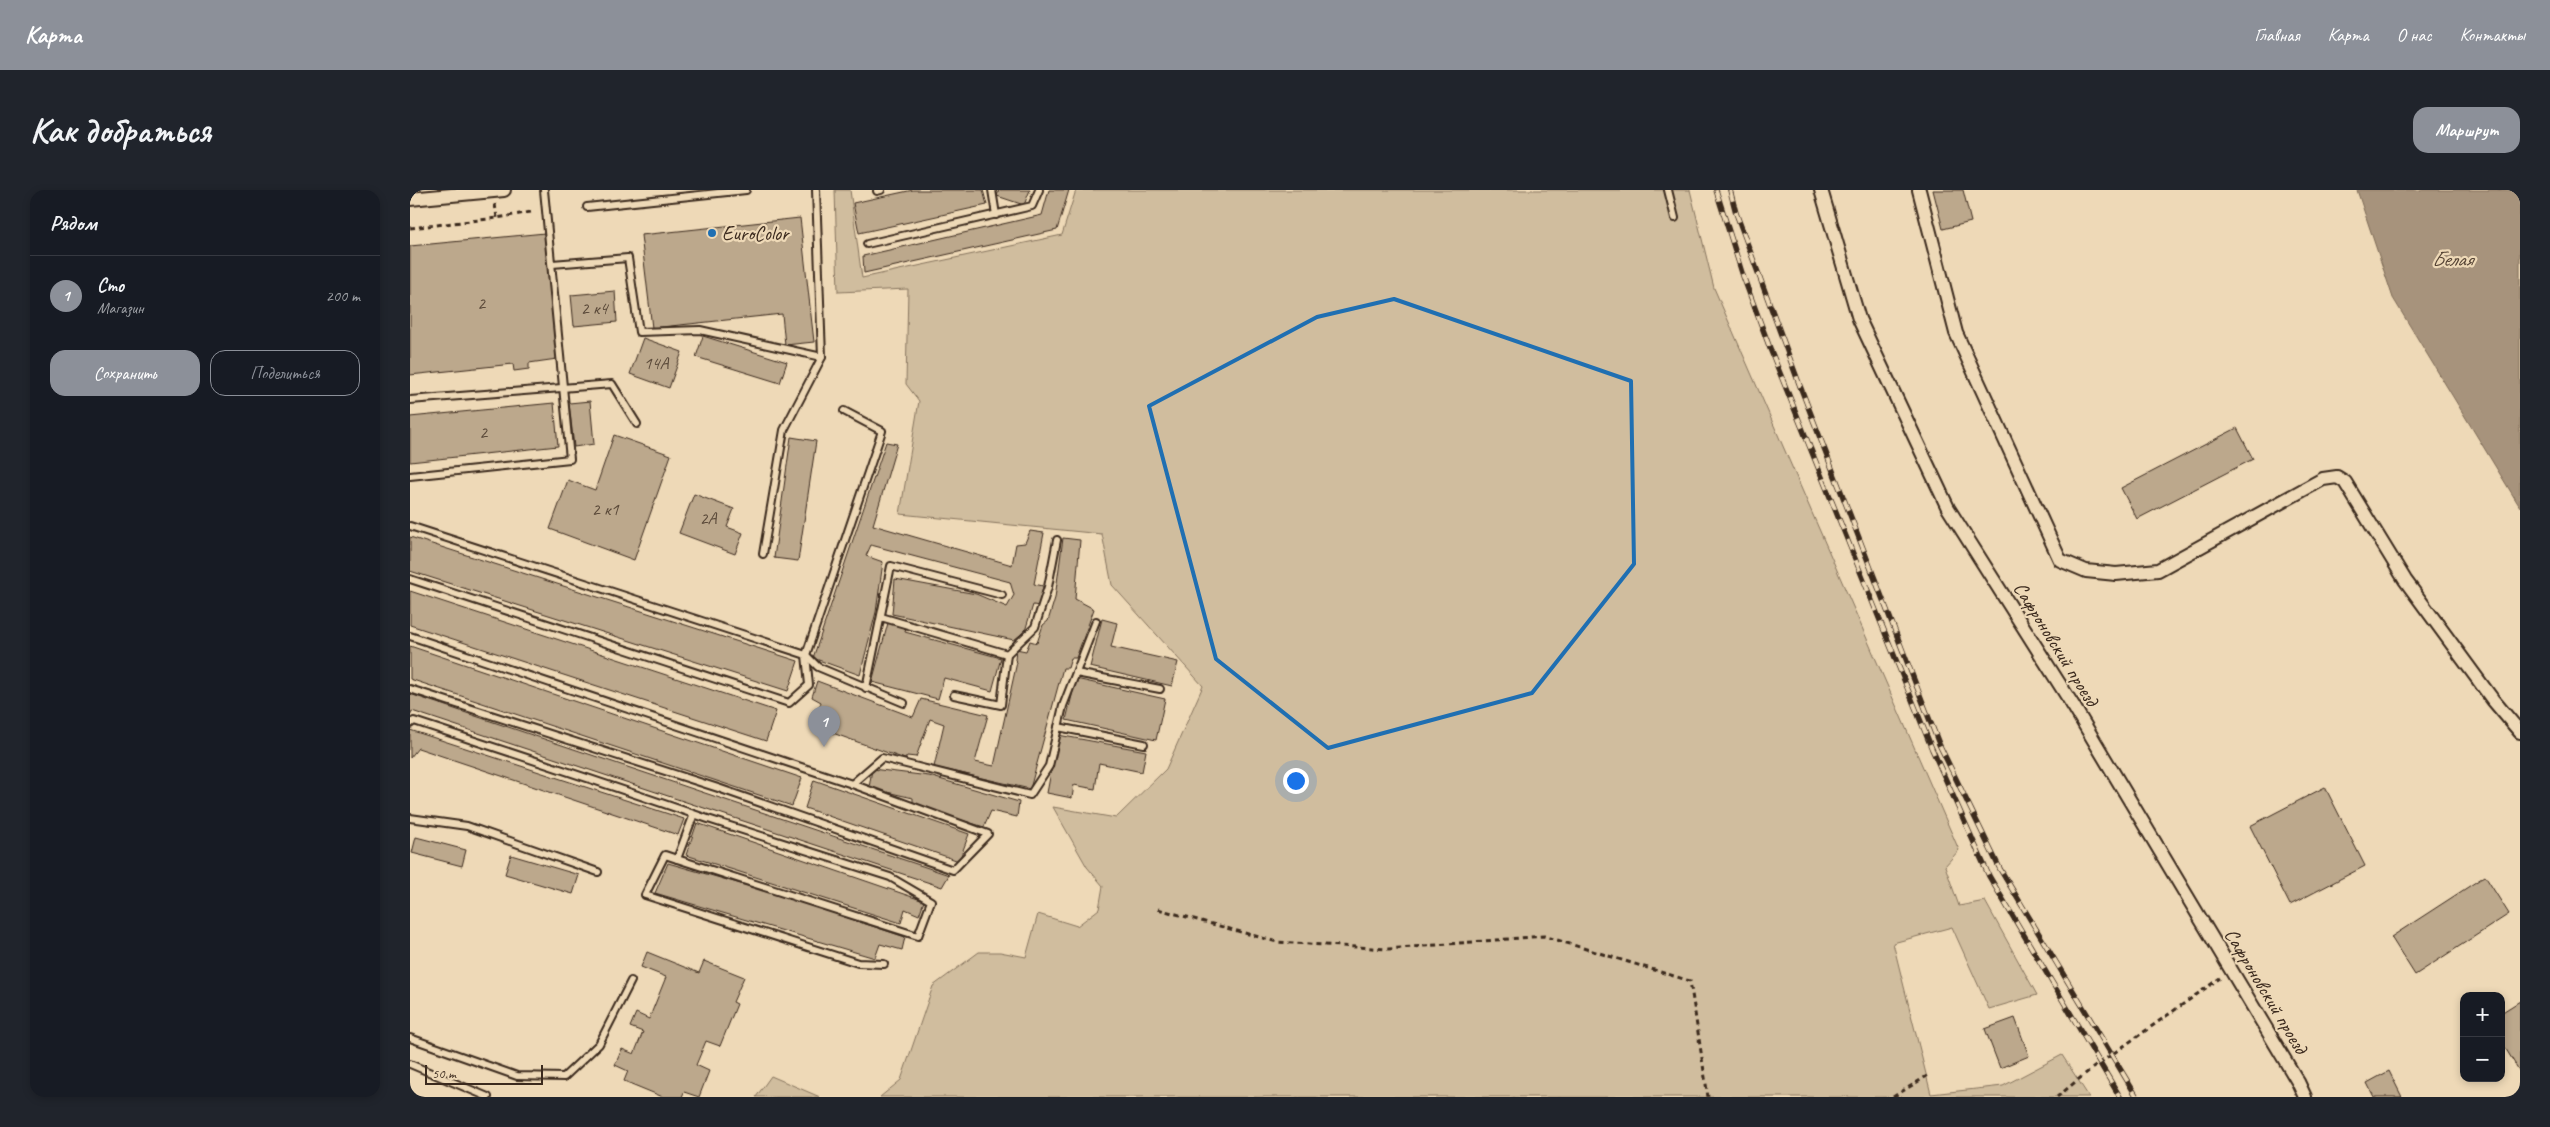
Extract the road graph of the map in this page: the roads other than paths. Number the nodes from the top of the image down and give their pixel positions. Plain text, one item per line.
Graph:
1 (504, 190) edge
2 (544, 190) edge
3 (746, 190) edge
4 (816, 190) edge
5 (992, 190) edge
6 (1039, 190) edge
7 (1668, 190) edge
8 (1821, 190) edge
9 (1919, 190) edge
10 (702, 192) edge
11 (410, 199) edge
12 (587, 207) dead end
13 (996, 215) junction
14 (1675, 218) dead end
15 (867, 244) dead end
16 (552, 264) junction
17 (822, 357) junction
18 (563, 388) junction
19 (410, 400) edge
20 (844, 411) dead end
21 (637, 424) dead end
22 (410, 476) edge
23 (410, 526) edge
24 (1057, 540) dead end
25 (763, 554) dead end
26 (410, 579) edge
27 (1002, 595) dead end
28 (881, 617) junction
29 (1096, 621) dead end
30 (410, 636) edge
31 (1007, 654) junction
32 (806, 655) junction
33 (1076, 673) junction
34 (866, 688) junction
35 (410, 689) edge
36 (1160, 690) dead end
37 (954, 695) dead end
38 (904, 703) dead end
39 (410, 724) edge
40 (1058, 727) junction
41 (2520, 732) edge
42 (1144, 744) dead end
43 (852, 784) junction
44 (694, 814) junction
45 (410, 818) edge
46 (677, 859) junction
47 (598, 872) dead end
48 (884, 964) dead end
49 (631, 981) dead end
50 (410, 1038) edge
51 (410, 1064) edge
52 (488, 1097) edge
53 (2305, 1097) edge

1 - 11 street
2 - 16 lane
3 - 10 lane
4 - 17 lane
5 - 13 lane
6 - 13 lane
7 - 14 lane
8 - 53 street, Сафроновский проезд
9 - 41 street
10 - 12 lane
13 - 15 lane
16 - 17 lane
16 - 18 lane
17 - 25 lane
18 - 19 lane
18 - 21 lane
18 - 22 lane
20 - 32 lane
23 - 32 lane
24 - 31 lane
26 - 32 lane
27 - 28 lane
28 - 31 lane
28 - 34 lane
29 - 33 lane
30 - 43 lane
31 - 37 lane
32 - 34 lane
33 - 36 lane
33 - 40 lane
34 - 38 lane
35 - 43 lane
39 - 44 lane
40 - 42 lane
40 - 43 lane
44 - 46 lane
44 - 46 lane
45 - 47 lane
46 - 48 lane
49 - 50 lane
51 - 52 lane

